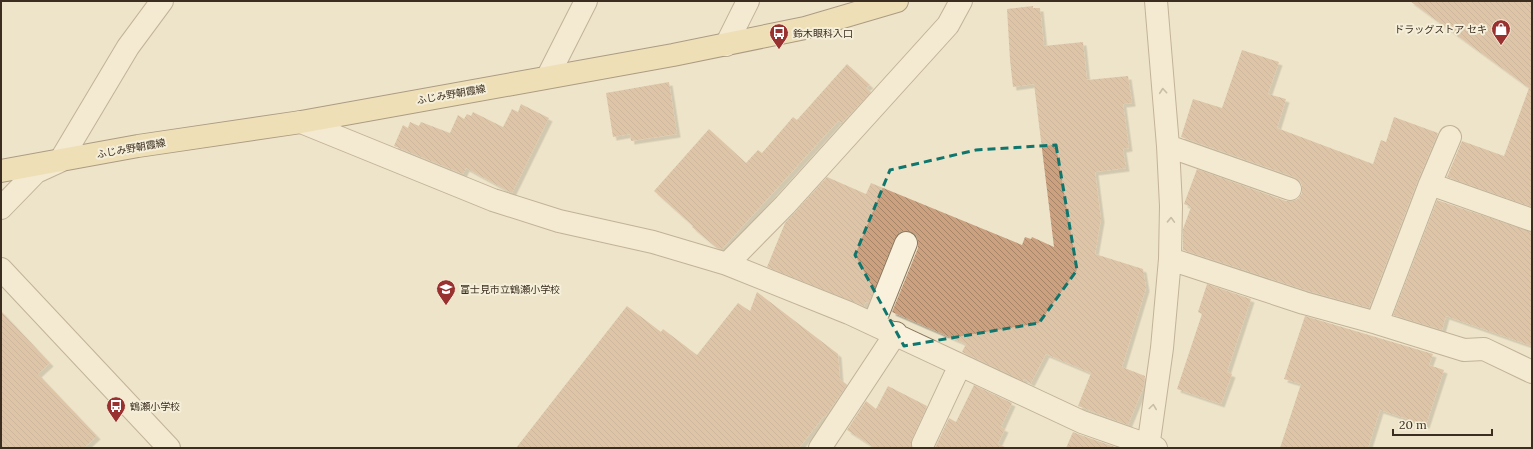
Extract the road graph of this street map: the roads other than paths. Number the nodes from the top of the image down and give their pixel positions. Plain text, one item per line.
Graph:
1 (162, 1) edge
2 (586, 1) edge
3 (748, 1) edge
4 (897, 1) edge
5 (962, 1) edge
6 (1156, 1) edge
7 (726, 44) junction
8 (548, 76) junction
9 (301, 122) junction
10 (1450, 137) dead end
11 (1168, 146) junction
12 (60, 161) junction
13 (1, 171) edge
14 (1430, 184) junction
15 (1290, 190) dead end
16 (1, 208) edge
17 (1532, 220) edge
18 (906, 243) dead end
19 (1170, 259) junction
20 (727, 264) junction
21 (1, 269) edge
22 (874, 323) junction
23 (1377, 323) junction
24 (896, 334) junction
25 (960, 365) junction
26 (1532, 372) edge
27 (923, 444) dead end
28 (1151, 447) edge
29 (169, 448) edge
30 (820, 448) edge

1 - 12 street
2 - 8 street
3 - 7 street
4 - 7 main road, ふじみ野朝霞線
5 - 20 street
11 -> 6 street
7 - 8 main road, ふじみ野朝霞線
8 - 9 main road, ふじみ野朝霞線
9 - 12 main road, ふじみ野朝霞線
9 - 20 street
10 - 14 street
11 - 15 street
19 -> 11 street
12 - 13 main road, ふじみ野朝霞線
12 - 16 street
14 - 17 street
14 - 23 street
18 - 22 street
19 - 23 street
28 -> 19 street
20 - 22 street
21 - 29 street
22 - 24 street
23 - 26 street
24 - 25 street
24 - 30 street
25 - 27 street
25 - 28 street

